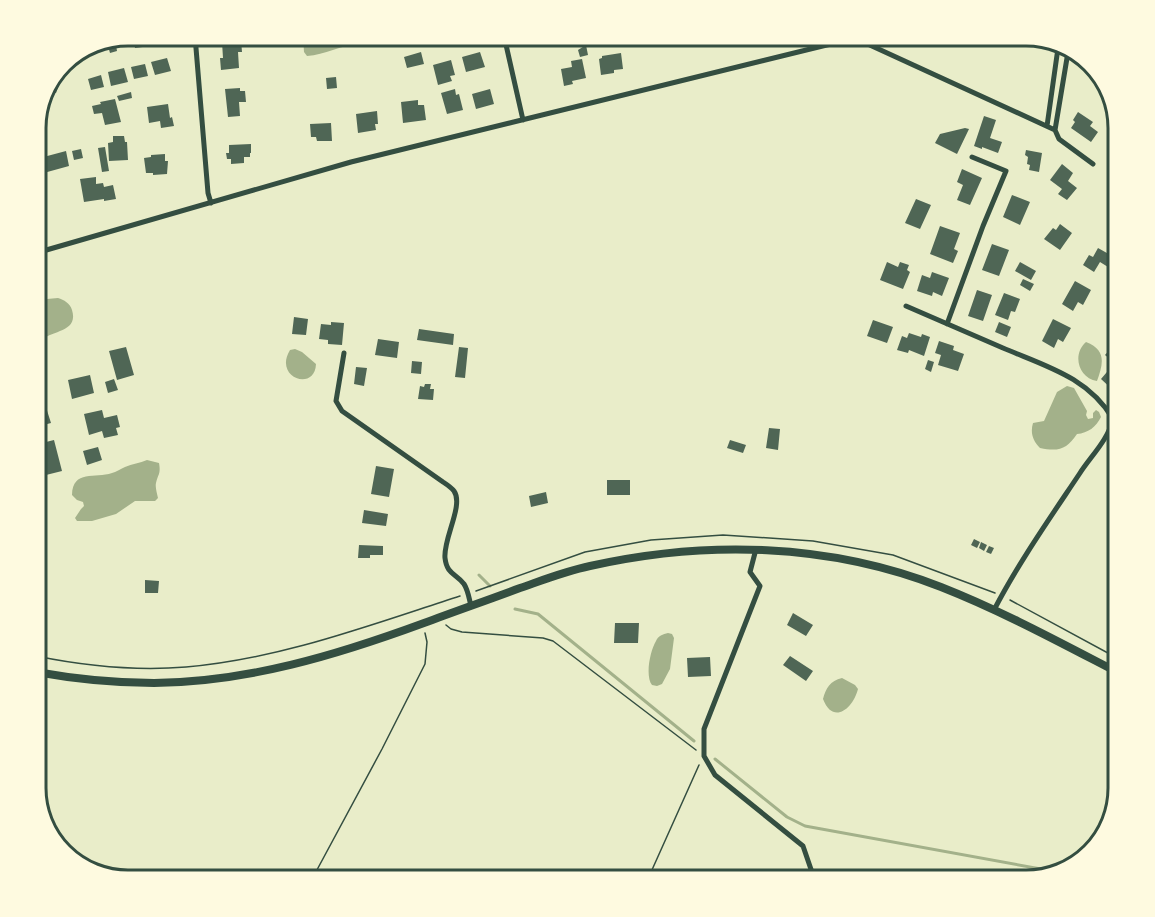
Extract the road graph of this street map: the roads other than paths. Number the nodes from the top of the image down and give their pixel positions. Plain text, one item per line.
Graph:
1 (196, 46) edge
2 (506, 46) edge
3 (823, 46) edge
4 (872, 46) edge
5 (1057, 53) edge
6 (1067, 58) edge
7 (523, 120) junction
8 (1047, 126) junction
9 (1055, 130) junction
10 (972, 157) dead end
11 (1093, 164) dead end
12 (211, 203) junction
13 (47, 250) edge
14 (906, 306) dead end
15 (947, 324) junction
16 (344, 353) dead end
17 (1108, 410) edge
18 (1108, 434) edge
19 (756, 549) junction
20 (471, 606) junction
21 (994, 610) junction
22 (1108, 667) edge
23 (47, 674) edge
24 (812, 871) edge

1 - 12 street
2 - 7 street
3 - 7 street
4 - 8 street
5 - 8 street
6 - 9 street
7 - 12 street
8 - 9 street
9 - 11 street
10 - 15 street
12 - 13 street
14 - 15 street
15 - 17 street
16 - 20 street
18 - 21 street
19 - 20 main road
19 - 21 main road
19 - 24 street
20 - 23 main road
21 - 22 main road

